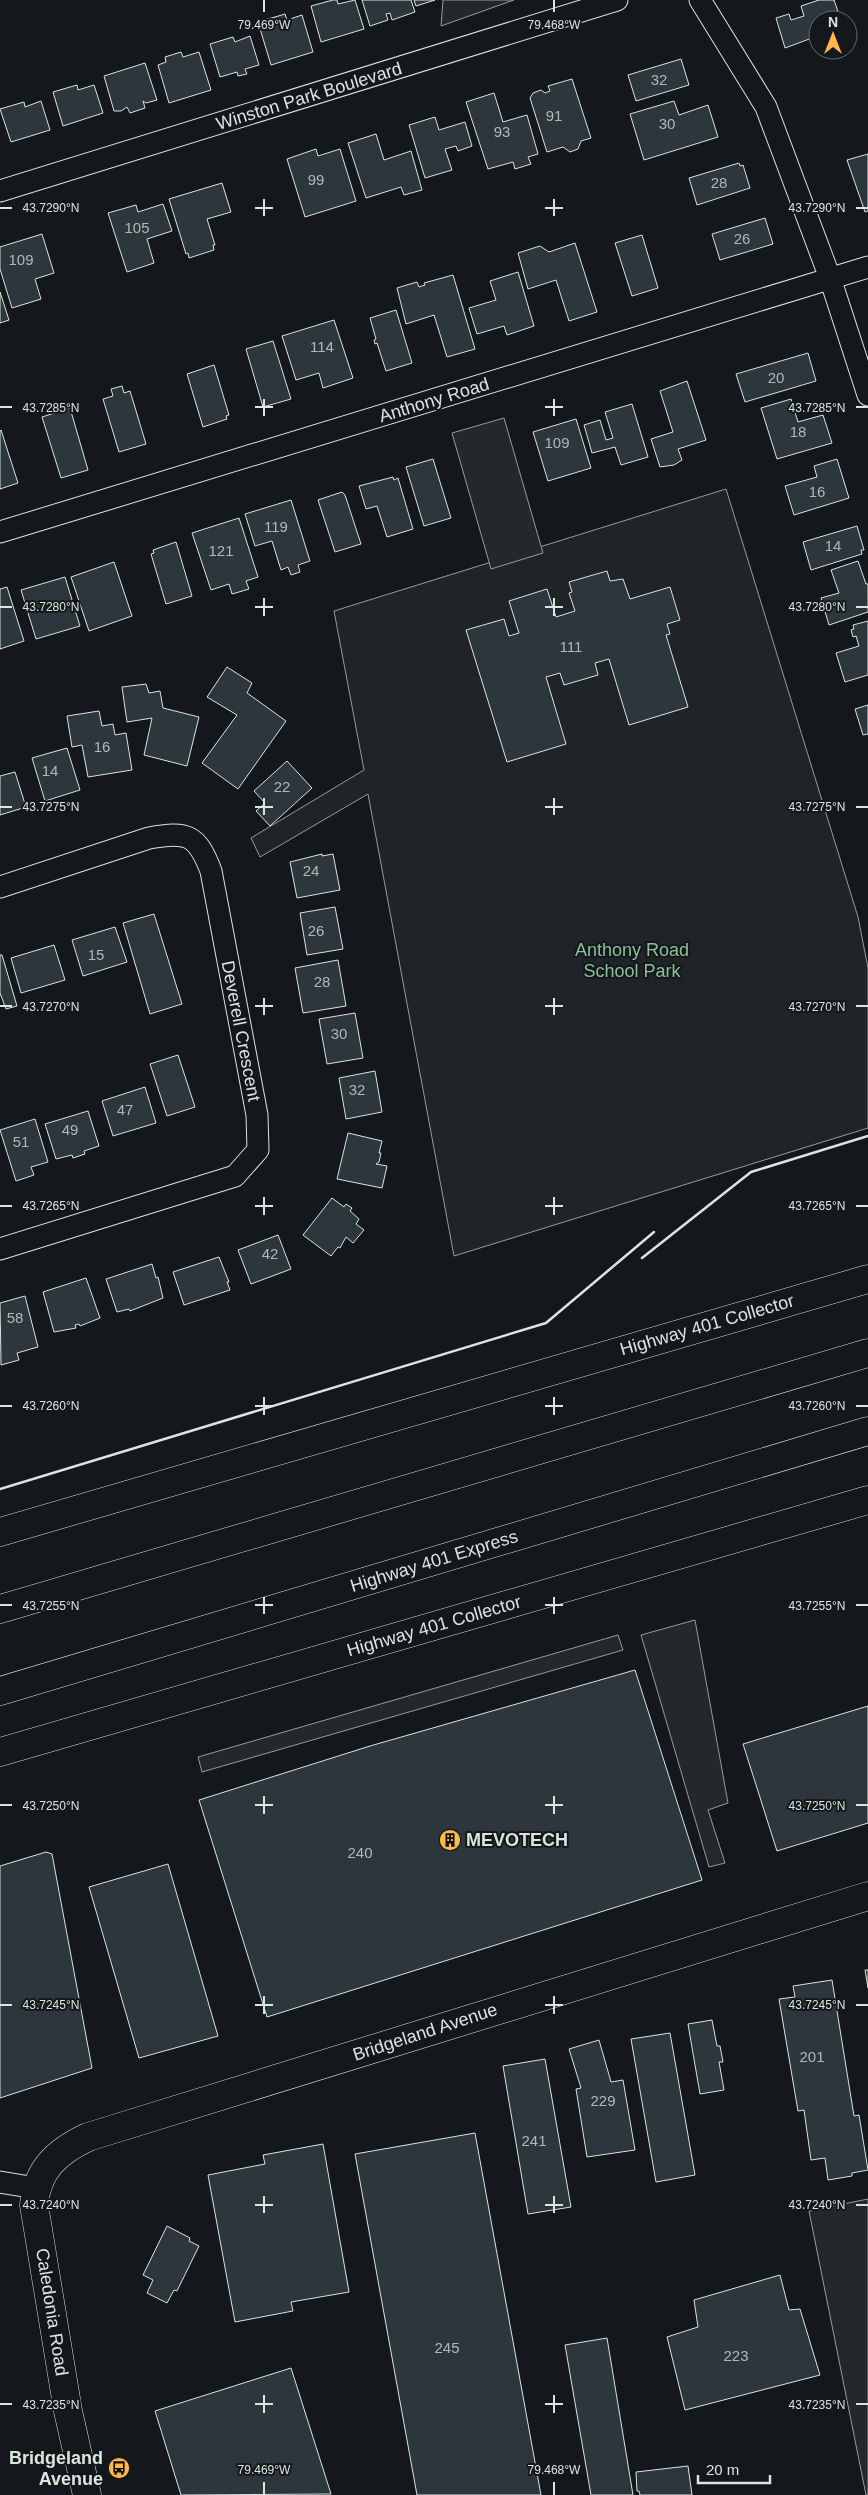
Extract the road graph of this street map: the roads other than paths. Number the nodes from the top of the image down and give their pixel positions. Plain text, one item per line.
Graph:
1 (618, 0) edge
2 (700, 0) edge
3 (0, 191) edge
4 (868, 267) edge
5 (830, 278) junction
6 (868, 395) edge
7 (0, 532) edge
8 (0, 887) edge
9 (0, 1249) edge
10 (868, 1279) edge
11 (868, 1354) edge
12 (868, 1432) edge
13 (868, 1500) edge
14 (0, 1532) edge
15 (0, 1609) edge
16 (0, 1691) edge
17 (0, 1752) edge
18 (868, 1896) edge
19 (0, 2182) edge
20 (36, 2188) junction
21 (87, 2495) edge

1 - 3 street, Winston Park Boulevard
2 - 5 street
4 - 5 street, Anthony Road
5 - 6 street
5 - 7 street, Anthony Road
8 - 9 street, Deverell Crescent
10 - 14 main road, Highway 401 Collector
11 - 15 main road
12 - 16 main road, Highway 401 Express
13 - 17 main road, Highway 401 Collector
18 - 20 main road, Bridgeland Avenue
19 - 20 street
20 - 21 main road, Caledonia Road

